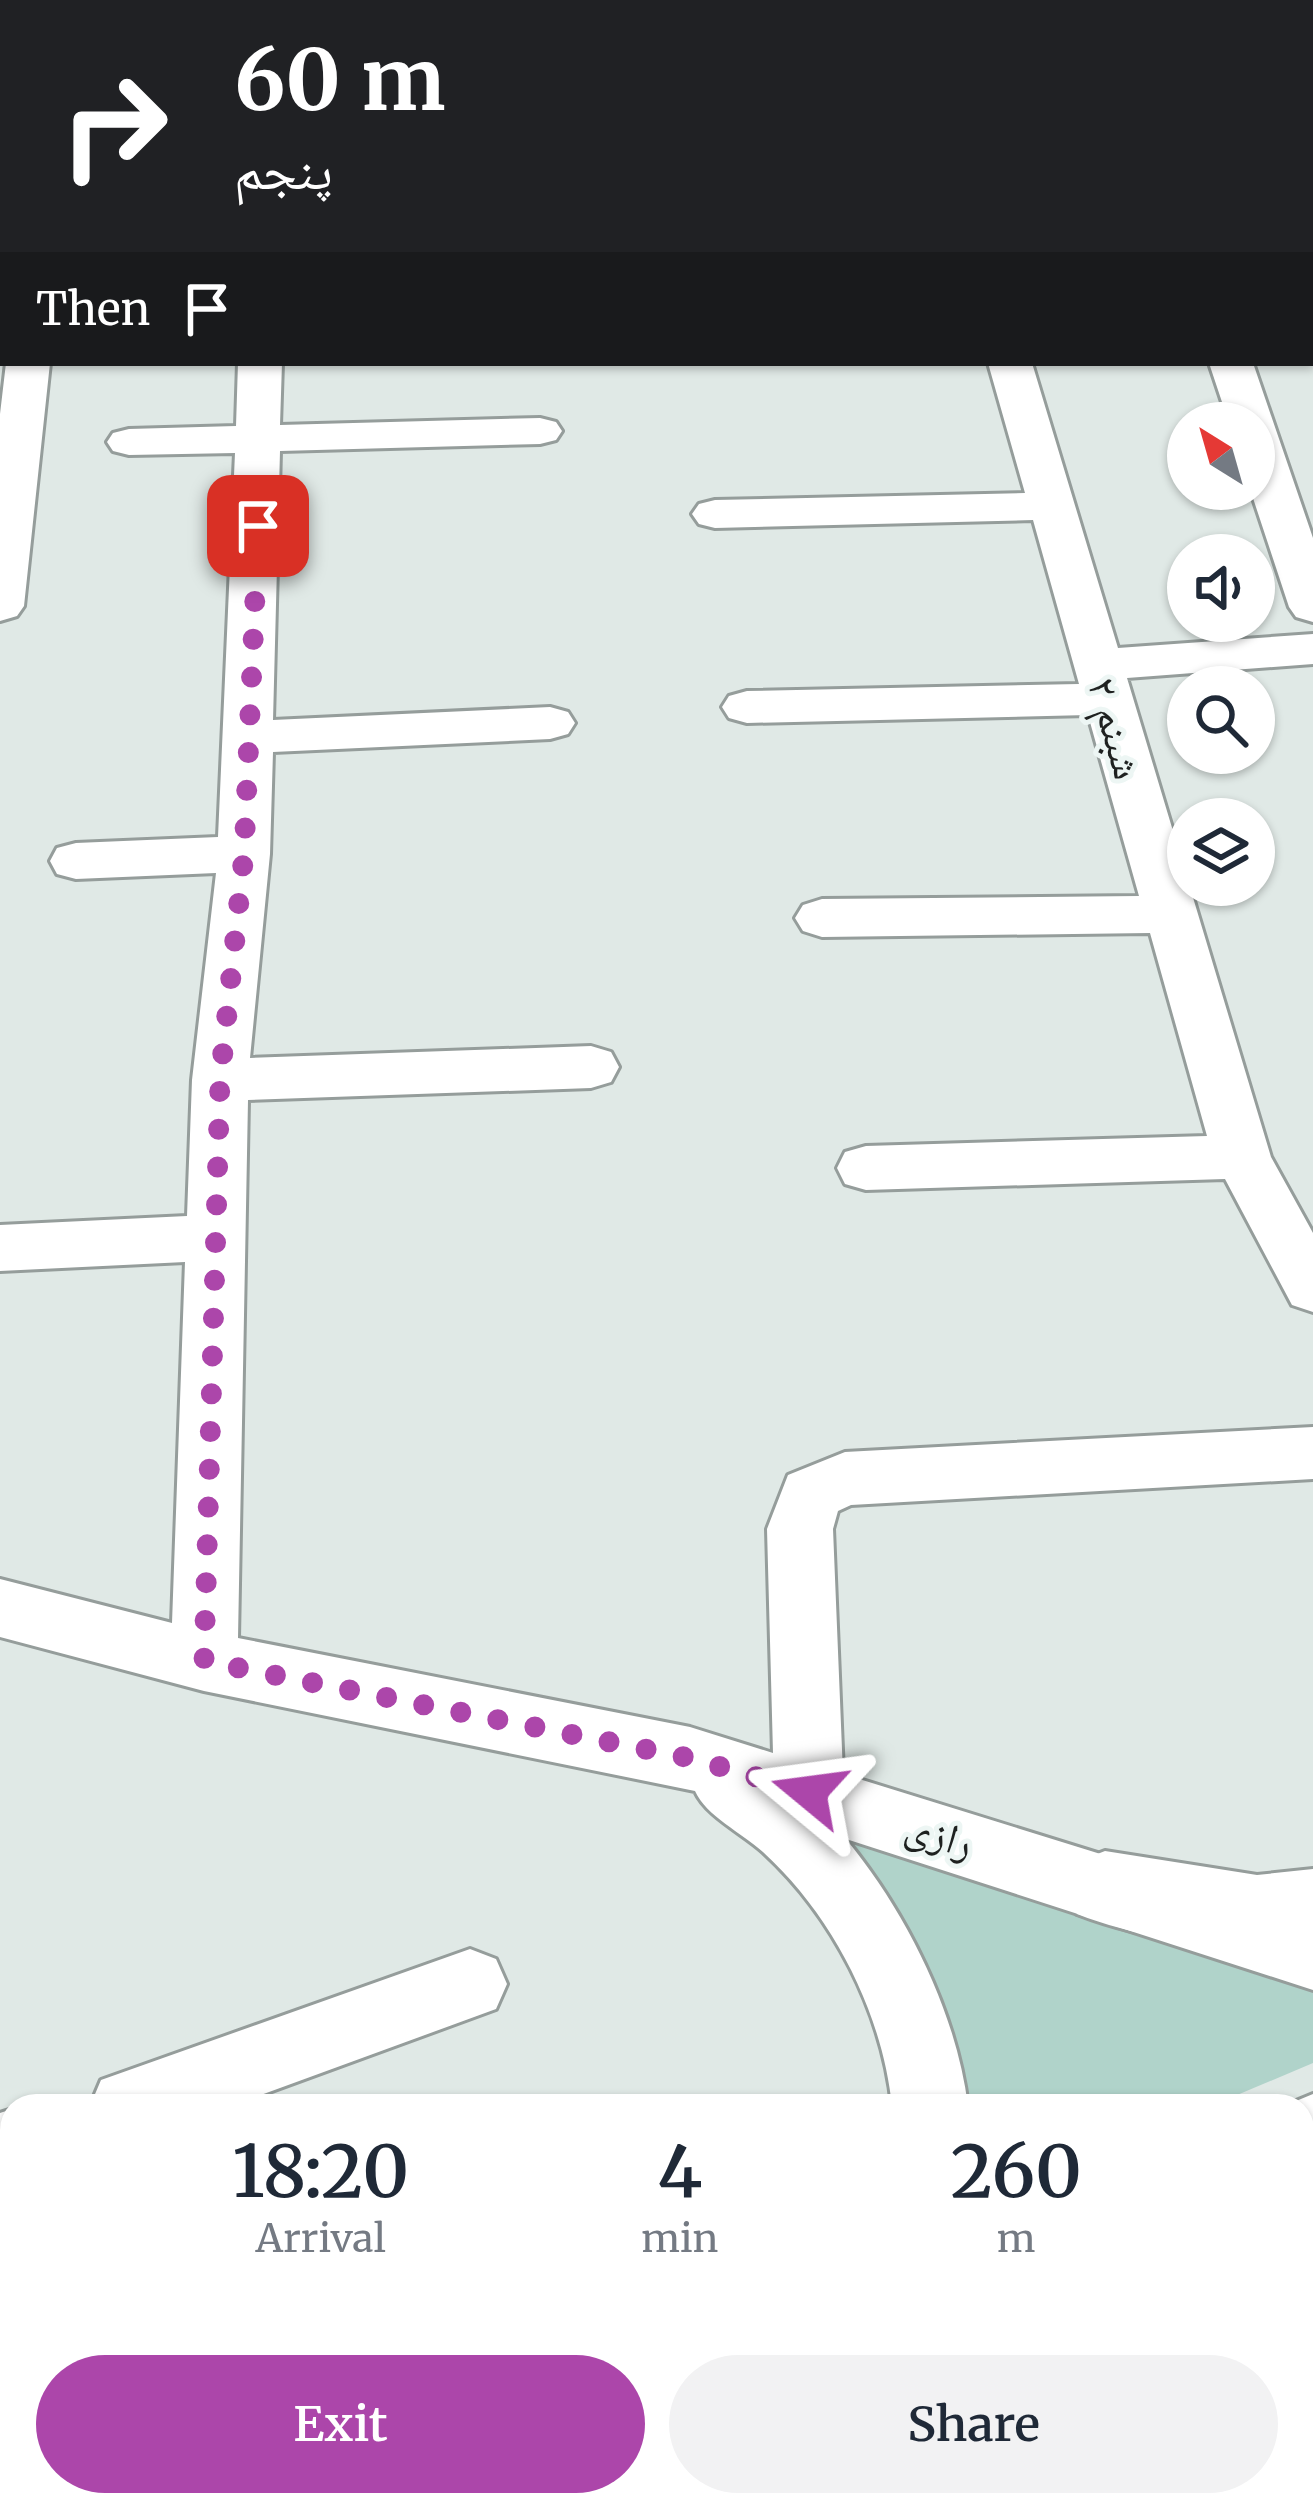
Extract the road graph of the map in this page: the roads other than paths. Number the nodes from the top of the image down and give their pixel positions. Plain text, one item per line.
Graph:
1 (28, 366) edge
2 (260, 366) edge
3 (1011, 366) edge
4 (1232, 366) edge
5 (1244, 402) edge
6 (540, 431) dead end
7 (261, 441) junction
8 (129, 442) dead end
9 (1275, 494) edge
10 (1051, 506) junction
11 (715, 514) dead end
12 (0, 605) edge
13 (1313, 607) edge
14 (1313, 649) edge
15 (1103, 682) junction
16 (747, 706) dead end
17 (550, 723) dead end
18 (250, 737) junction
19 (244, 854) junction
20 (76, 862) dead end
21 (1171, 914) junction
22 (822, 918) dead end
23 (591, 1067) dead end
24 (220, 1080) junction
25 (1242, 1157) junction
26 (866, 1168) dead end
27 (216, 1238) junction
28 (0, 1248) edge
29 (1313, 1288) edge
30 (1313, 1453) edge
31 (0, 1608) edge
32 (204, 1661) junction
33 (690, 1758) junction
34 (809, 1792) junction
35 (1106, 1888) junction
36 (1313, 1906) edge
37 (1313, 1954) edge
38 (470, 1984) dead end
39 (162, 2094) edge
40 (927, 2094) edge

1 - 12 street
2 - 7 street
3 - 10 street, شبنم ۲
4 - 5 street
6 - 7 street
7 - 8 street
7 - 18 street
9 - 13 street
10 - 11 street
10 - 15 street, شبنم ۲
14 - 15 street
15 - 16 street
15 - 21 street, شبنم ۲
17 - 18 street
18 - 19 street
19 - 20 street
19 - 24 street
21 - 22 street
21 - 25 street, شبنم ۲
23 - 24 street
24 - 27 street
25 - 26 street
25 - 29 street, شبنم ۲
27 - 28 street
27 - 32 street
30 - 34 street
31 - 32 street, رازی
32 - 33 street, رازی
33 - 34 street, رازی
33 - 40 street
34 - 35 street, رازی
35 - 36 main road
35 - 37 street, رازی
38 - 39 street

